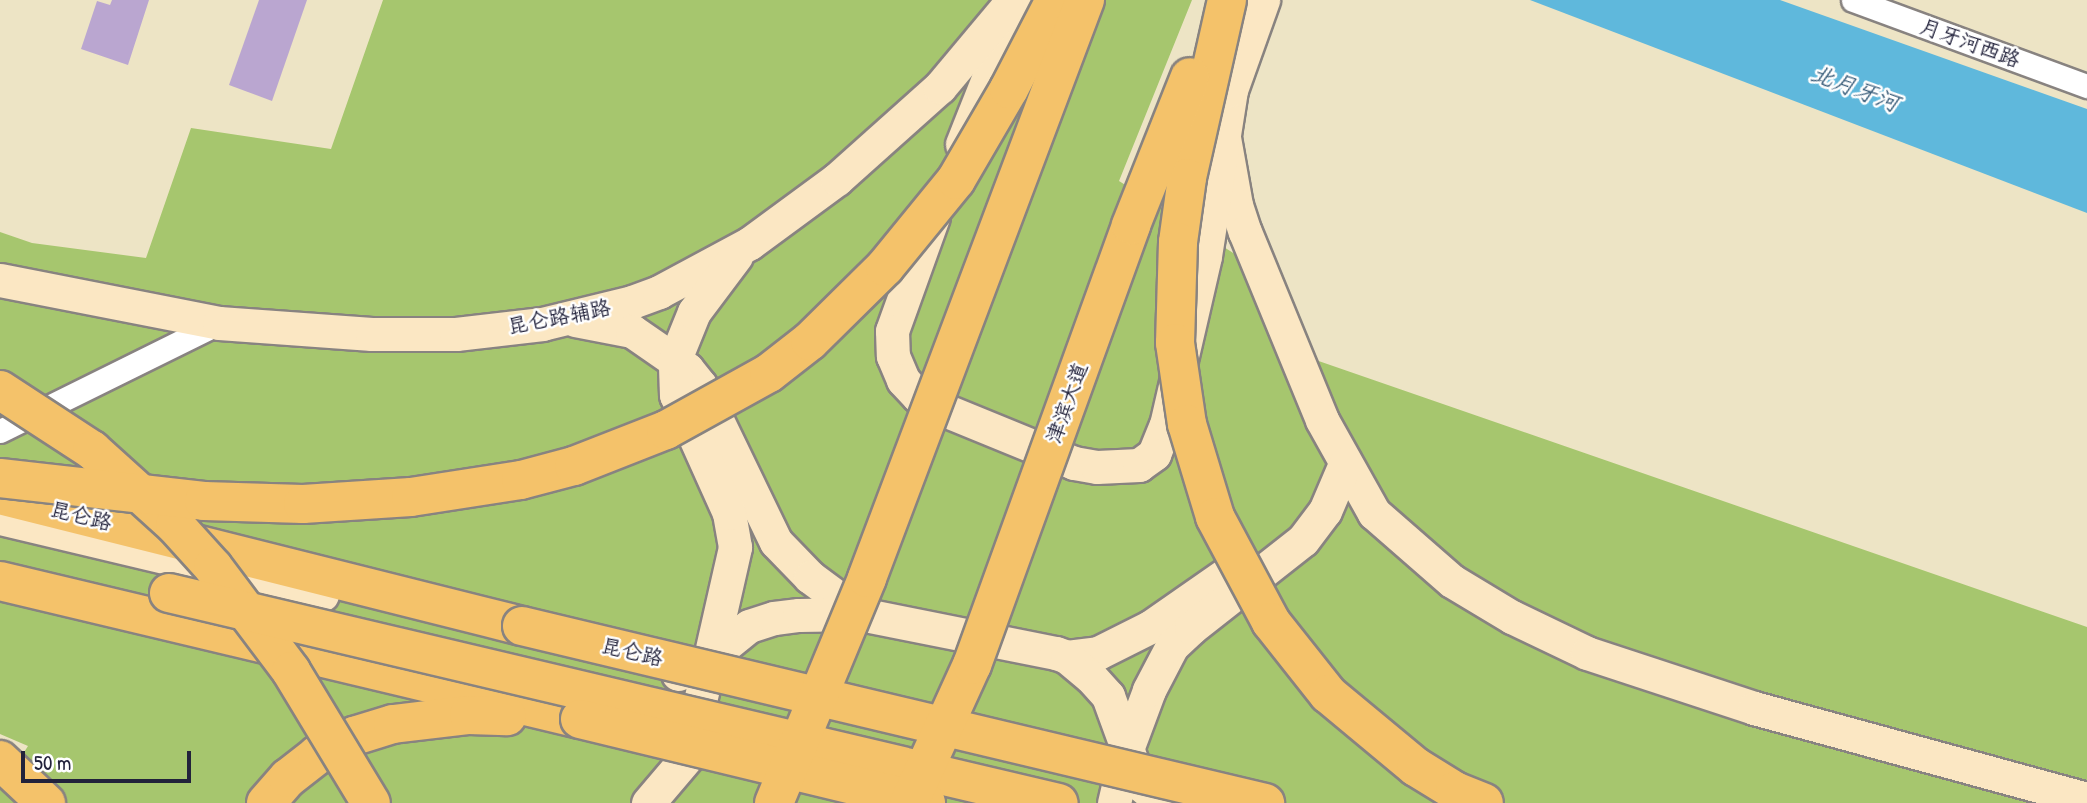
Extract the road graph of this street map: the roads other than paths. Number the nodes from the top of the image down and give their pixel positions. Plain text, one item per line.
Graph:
1 (1012, 0) edge
2 (1019, 0) edge
3 (1055, 0) edge
4 (1086, 0) edge
5 (1220, 0) edge
6 (1227, 0) edge
7 (1263, 0) edge
8 (1853, 0) edge
9 (2087, 86) edge
10 (1223, 132) junction
11 (750, 243) junction
12 (0, 280) edge
13 (568, 318) junction
14 (219, 323) junction
15 (675, 359) junction
16 (0, 390) edge
17 (0, 431) edge
18 (1345, 464) junction
19 (0, 478) edge
20 (0, 495) edge
21 (1325, 511) junction
22 (1374, 513) junction
23 (0, 518) edge
24 (0, 535) edge
25 (0, 553) edge
26 (0, 581) edge
27 (864, 596) junction
28 (712, 657) junction
29 (1067, 657) junction
30 (972, 665) junction
31 (580, 719) junction
32 (1126, 752) junction
33 (688, 756) junction
34 (0, 760) edge
35 (2087, 799) edge
36 (46, 803) edge
37 (266, 803) edge
38 (371, 803) edge
39 (648, 803) edge
40 (680, 803) edge
41 (747, 803) edge
42 (774, 803) edge
43 (909, 803) edge
44 (926, 803) edge
45 (1059, 803) edge
46 (1114, 803) edge
47 (1171, 803) edge
48 (1265, 803) edge
49 (1484, 803) edge

1 - 11 main road, 昆仑路辅路
2 - 10 main road
3 - 19 highway, bridge
4 - 27 highway, bridge
5 - 30 highway, 津滨大道, bridge
6 - 49 highway, bridge
7 - 10 main road
8 - 9 street, 月牙河西路
10 - 18 main road
11 - 13 main road, 昆仑路辅路
11 - 15 main road
12 - 14 main road, 昆仑路辅路
13 - 14 main road, 昆仑路辅路
13 - 15 main road
14 - 17 street
15 - 27 main road
15 - 28 main road
16 - 38 highway, bridge
18 - 21 main road
18 - 22 main road
20 - 48 highway, 昆仑路, bridge
21 - 22 main road
21 - 29 main road
21 - 32 main road
22 - 35 main road
23 - 28 main road
24 - 33 main road
25 - 45 highway, bridge
26 - 31 highway, bridge
27 - 28 main road
27 - 29 main road
27 - 41 highway, bridge
27 - 42 highway, bridge
28 - 33 main road
29 - 32 main road
30 - 43 highway, 津滨大道, bridge
30 - 44 highway, bridge
31 - 37 highway
31 - 44 highway, bridge
32 - 46 main road
32 - 47 main road
33 - 39 main road
33 - 40 main road
34 - 36 highway

